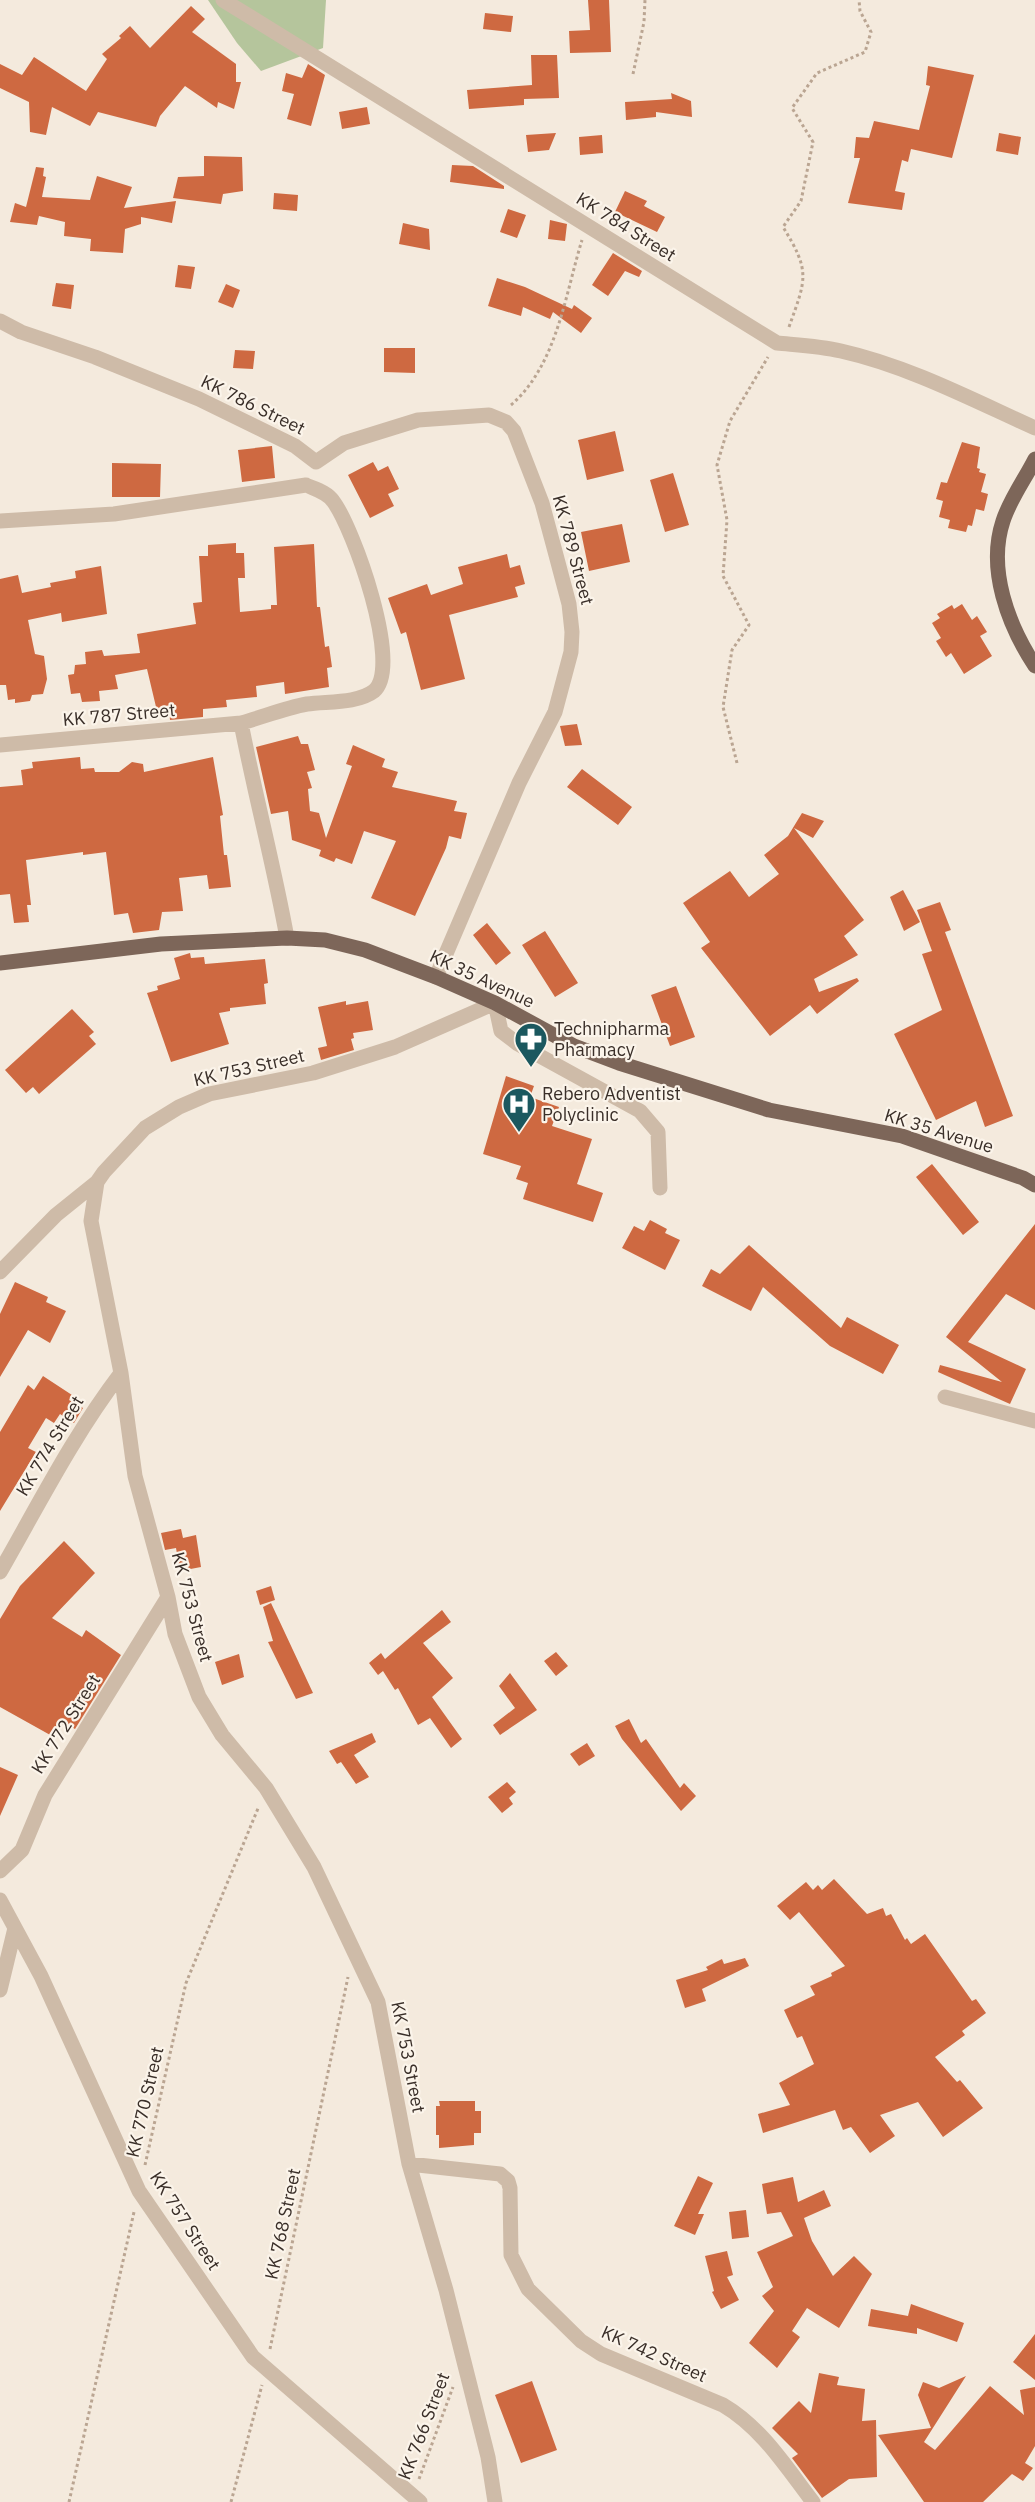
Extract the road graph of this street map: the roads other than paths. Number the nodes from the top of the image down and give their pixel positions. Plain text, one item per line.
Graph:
1 (223, 0) edge
2 (0, 321) edge
3 (1035, 428) edge
4 (1035, 461) edge
5 (316, 462) junction
6 (306, 485) junction
7 (0, 521) edge
8 (1035, 666) edge
9 (241, 723) junction
10 (0, 745) edge
11 (287, 938) junction
12 (0, 963) edge
13 (436, 977) junction
14 (495, 1003) junction
15 (97, 1182) junction
16 (1035, 1185) edge
17 (660, 1188) dead end
18 (0, 1272) edge
19 (121, 1373) junction
20 (945, 1397) dead end
21 (1035, 1421) edge
22 (0, 1572) edge
23 (168, 1597) junction
24 (0, 1871) edge
25 (0, 1900) edge
26 (15, 1928) junction
27 (0, 1990) edge
28 (409, 2164) junction
29 (416, 2499) edge
30 (495, 2502) edge
31 (813, 2502) edge

1 - 3 street, KK 784 Street
2 - 5 street, KK 786 Street
4 - 8 main road
5 - 6 street
5 - 13 street, KK 789 Street
6 - 7 street
6 - 9 street
9 - 10 street, KK 787 Street
9 - 11 street
11 - 12 main road, KK 35 Avenue
11 - 13 main road, KK 35 Avenue
13 - 14 main road, KK 35 Avenue
14 - 15 street, KK 753 Street
14 - 16 main road, KK 35 Avenue
14 - 17 street
15 - 18 street
15 - 19 street, KK 753 Street
19 - 22 street, KK 774 Street
19 - 23 street, KK 753 Street
20 - 21 street
23 - 24 street, KK 772 Street
23 - 28 street, KK 753 Street
25 - 26 street, KK 757 Street
26 - 27 street
26 - 29 street, KK 757 Street
28 - 30 street, KK 753 Street
28 - 31 street, KK 742 Street

